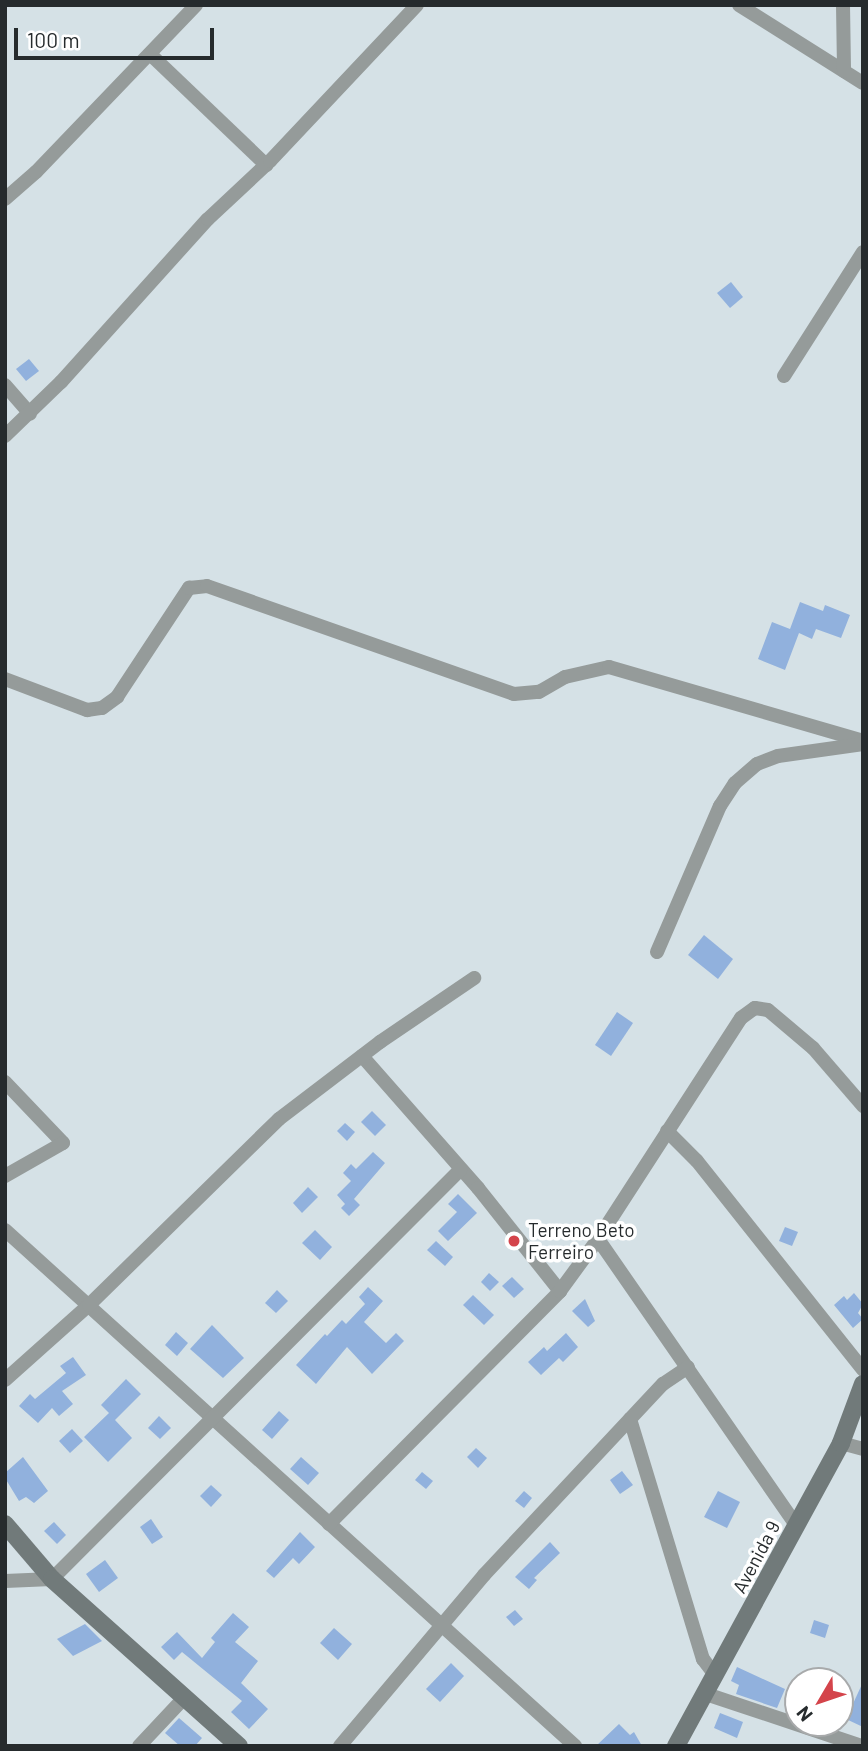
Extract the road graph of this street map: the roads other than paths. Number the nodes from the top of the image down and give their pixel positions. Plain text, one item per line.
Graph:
1 (196, 5) edge
2 (417, 5) edge
3 (738, 5) edge
4 (843, 5) edge
5 (149, 54) junction
6 (844, 71) junction
7 (863, 83) edge
8 (266, 165) junction
9 (5, 199) edge
10 (863, 252) edge
11 (784, 376) dead end
12 (5, 385) edge
13 (30, 414) junction
14 (5, 436) edge
15 (5, 679) edge
16 (863, 743) edge
17 (657, 952) dead end
18 (474, 978) dead end
19 (362, 1056) junction
20 (5, 1082) edge
21 (863, 1106) edge
22 (667, 1131) junction
23 (460, 1170) junction
24 (5, 1176) edge
25 (5, 1230) edge
26 (598, 1239) junction
27 (560, 1291) junction
28 (89, 1305) junction
29 (688, 1367) junction
30 (863, 1370) edge
31 (5, 1380) edge
32 (863, 1384) edge
33 (630, 1419) junction
34 (212, 1420) junction
35 (841, 1443) junction
36 (863, 1449) edge
37 (5, 1524) edge
38 (329, 1524) junction
39 (797, 1526) junction
40 (52, 1579) junction
41 (5, 1581) edge
42 (443, 1627) junction
43 (716, 1676) junction
44 (706, 1694) junction
45 (185, 1697) junction
46 (139, 1746) edge
47 (239, 1746) edge
48 (340, 1746) edge
49 (575, 1746) edge
50 (676, 1746) edge
51 (861, 1746) edge

1 - 5 street
2 - 8 street
3 - 6 street
4 - 6 street
5 - 8 street
5 - 9 street
6 - 7 street
8 - 13 street
10 - 11 street
12 - 13 street
13 - 14 street
15 - 16 street
16 - 17 street
18 - 19 street
19 - 23 street
19 - 28 street
20 - 24 street
21 - 22 street
22 - 26 street
22 - 30 street
23 - 27 street
23 - 34 street
25 - 28 street
26 - 27 street
26 - 29 street
27 - 38 street
28 - 31 street
28 - 34 street
29 - 33 street
29 - 39 street
32 - 35 main road, Avenida 9
33 - 42 street
33 - 43 street
34 - 38 street
34 - 40 street
35 - 36 street
35 - 39 main road, Avenida 9
37 - 40 main road
38 - 42 street
39 - 43 main road, Avenida 9
40 - 41 street
40 - 45 main road
42 - 48 street
42 - 49 street
43 - 44 main road, Avenida 9
44 - 50 main road, Avenida 9
44 - 51 street
45 - 46 street
45 - 47 main road

